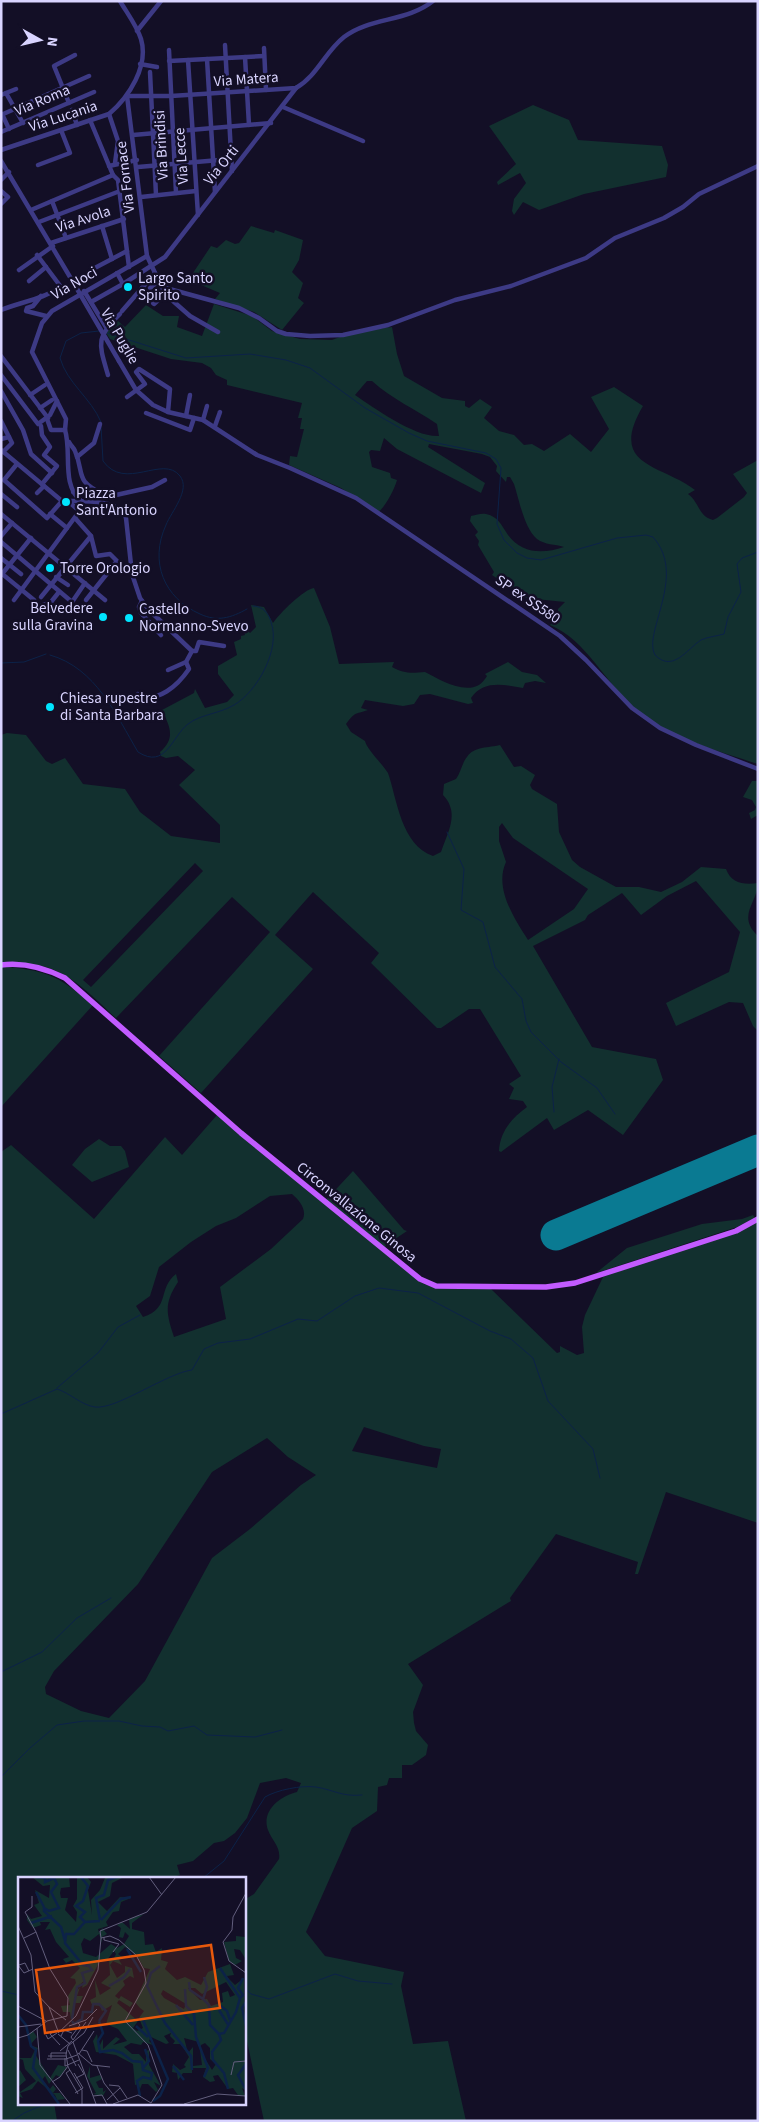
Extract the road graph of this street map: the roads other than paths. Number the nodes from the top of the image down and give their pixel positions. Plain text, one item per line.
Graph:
1 (120, 1) edge
2 (161, 1) edge
3 (433, 1) edge
4 (137, 31) junction
5 (225, 45) dead end
6 (264, 48) dead end
7 (169, 50) dead end
8 (75, 55) dead end
9 (264, 56) junction
10 (245, 57) junction
11 (226, 58) junction
12 (207, 59) junction
13 (188, 60) junction
14 (169, 61) junction
15 (140, 64) junction
16 (157, 67) dead end
17 (150, 72) dead end
18 (89, 76) dead end
19 (64, 88) junction
20 (296, 88) junction
21 (16, 89) dead end
22 (266, 90) junction
23 (247, 91) junction
24 (94, 92) dead end
25 (228, 92) junction
26 (4, 94) edge
27 (209, 94) junction
28 (190, 95) junction
29 (127, 96) junction
30 (171, 96) junction
31 (151, 97) junction
32 (69, 102) junction
33 (283, 107) junction
34 (15, 109) junction
35 (72, 110) dead end
36 (2, 114) edge
37 (109, 114) junction
38 (90, 120) junction
39 (23, 123) junction
40 (271, 123) junction
41 (77, 125) junction
42 (249, 125) junction
43 (230, 126) junction
44 (211, 128) junction
45 (9, 129) junction
46 (61, 130) junction
47 (192, 130) junction
48 (173, 131) junction
49 (1, 132) edge
50 (153, 133) junction
51 (133, 135) junction
52 (363, 141) dead end
53 (1, 150) edge
54 (231, 159) junction
55 (136, 160) junction
56 (212, 160) junction
57 (1, 161) edge
58 (194, 162) junction
59 (115, 164) junction
60 (175, 164) junction
61 (38, 165) dead end
62 (155, 165) junction
63 (109, 166) junction
64 (758, 166) edge
65 (138, 167) junction
66 (232, 171) junction
67 (8, 172) junction
68 (113, 175) junction
69 (1, 180) edge
70 (120, 191) junction
71 (196, 191) junction
72 (1, 192) edge
73 (176, 193) junction
74 (215, 193) junction
75 (156, 195) junction
76 (141, 197) junction
77 (52, 201) junction
78 (1, 204) edge
79 (31, 210) junction
80 (57, 215) junction
81 (198, 215) junction
82 (124, 219) junction
83 (39, 222) junction
84 (102, 226) junction
85 (66, 238) junction
86 (52, 245) junction
87 (127, 251) junction
88 (38, 255) junction
89 (147, 256) junction
90 (112, 259) junction
91 (153, 266) junction
92 (46, 267) junction
93 (129, 267) junction
94 (19, 270) dead end
95 (91, 270) dead end
96 (117, 273) junction
97 (155, 273) junction
98 (29, 281) dead end
99 (158, 282) junction
100 (123, 284) junction
101 (162, 287) junction
102 (150, 288) dead end
103 (84, 291) junction
104 (141, 291) dead end
105 (165, 294) junction
106 (41, 296) junction
107 (91, 302) junction
108 (1, 310) edge
109 (46, 316) junction
110 (105, 329) junction
111 (218, 332) dead end
112 (1, 356) edge
113 (1, 375) edge
114 (108, 375) dead end
115 (7, 382) junction
116 (45, 385) dead end
117 (1, 386) edge
118 (136, 390) junction
119 (1, 391) edge
120 (30, 395) junction
121 (190, 395) dead end
122 (127, 397) dead end
123 (54, 400) junction
124 (207, 406) dead end
125 (40, 408) junction
126 (168, 412) junction
127 (220, 412) dead end
128 (146, 413) dead end
129 (186, 416) junction
130 (194, 418) junction
131 (47, 419) junction
132 (203, 420) junction
133 (1, 421) edge
134 (100, 424) dead end
135 (39, 425) junction
136 (215, 426) junction
137 (65, 430) junction
138 (9, 437) junction
139 (1, 440) edge
140 (68, 441) junction
141 (2, 451) edge
142 (77, 457) junction
143 (273, 461) joint
144 (17, 464) junction
145 (52, 473) junction
146 (165, 480) dead end
147 (43, 485) junction
148 (74, 492) junction
149 (37, 493) dead end
150 (1, 494) edge
151 (104, 494) junction
152 (66, 501) junction
153 (81, 501) junction
154 (17, 507) dead end
155 (81, 509) junction
156 (1, 514) edge
157 (102, 514) dead end
158 (48, 516) junction
159 (75, 518) junction
160 (12, 523) junction
161 (67, 528) junction
162 (1, 536) edge
163 (90, 536) junction
164 (30, 538) junction
165 (1, 542) edge
166 (49, 553) junction
167 (17, 556) junction
168 (1, 558) edge
169 (9, 565) junction
170 (65, 567) junction
171 (35, 572) junction
172 (2, 573) edge
173 (21, 574) dead end
174 (56, 577) junction
175 (85, 583) junction
176 (50, 585) junction
177 (68, 585) dead end
178 (22, 590) junction
179 (94, 591) junction
180 (59, 592) junction
181 (40, 597) dead end
182 (14, 600) dead end
183 (34, 600) dead end
184 (86, 600) dead end
185 (105, 600) dead end
186 (142, 601) junction
187 (40, 606) dead end
188 (161, 635) dead end
189 (224, 646) dead end
190 (192, 651) junction
191 (186, 662) junction
192 (168, 670) dead end
193 (138, 694) dead end
194 (758, 768) edge
195 (1, 965) edge
196 (758, 1219) edge

1 - 4 street
2 - 4 street
3 - 20 street, Via Matera
4 - 15 street
5 - 11 street
6 - 9 street
7 - 14 street, Via Brindisi
8 - 19 street
9 - 10 street
9 - 22 street
10 - 11 street
10 - 23 street
11 - 12 street
11 - 25 street
12 - 13 street
12 - 27 street
13 - 14 street
13 - 28 street, Via Lecce
14 - 30 street, Via Brindisi
15 - 16 street
15 - 29 street
17 - 31 street
18 - 19 street
19 - 32 street
19 - 34 street
20 - 22 street, Via Matera
20 - 33 street, Via Orti
21 - 26 street
22 - 23 street, Via Matera
23 - 25 street, Via Matera
23 - 42 street
24 - 32 street, Via Roma
25 - 27 street, Via Matera
25 - 43 street
26 - 34 street
27 - 28 street, Via Matera
27 - 44 street
28 - 30 street, Via Matera
28 - 47 street, Via Lecce
29 - 31 street, Via Matera
29 - 37 street, Via Lucania
29 - 51 street, Via Fornace
30 - 31 street, Via Matera
30 - 48 street, Via Brindisi
31 - 50 street
32 - 39 street, Via Roma
33 - 40 street, Via Orti
33 - 52 street
34 - 36 street
34 - 39 street
35 - 41 street
36 - 45 street
37 - 38 street, Via Lucania
37 - 59 street
38 - 41 street, Via Lucania
38 - 63 street
39 - 45 street, Via Roma
40 - 42 street
40 - 66 street, Via Orti
41 - 46 street, Via Lucania
42 - 43 street
43 - 44 street
43 - 54 street
44 - 47 street
44 - 56 street
45 - 49 street, Via Roma
46 - 53 street, Via Lucania
46 - 61 street
47 - 48 street
47 - 58 street, Via Lecce
48 - 50 street
48 - 60 street, Via Brindisi
50 - 51 street
50 - 62 street
51 - 55 street, Via Fornace
54 - 56 street
54 - 66 street
55 - 59 street
55 - 65 street, Via Fornace
56 - 58 street
56 - 74 street
57 - 67 street, Via Puglie
58 - 60 street
58 - 71 street, Via Lecce
59 - 63 street
60 - 62 street
60 - 73 street, Via Brindisi
62 - 65 street
62 - 75 street
63 - 68 street
64 - 101 street
65 - 76 street, Via Fornace
66 - 74 street, Via Orti
67 - 69 street
67 - 79 street, Via Puglie
68 - 70 street
68 - 77 street
70 - 80 street
70 - 82 street
71 - 73 street
71 - 81 street, Via Lecce
72 - 78 street
73 - 75 street
74 - 81 street, Via Orti
75 - 76 street
76 - 89 street, Via Fornace
77 - 79 street
77 - 80 street
79 - 83 street, Via Puglie
80 - 83 street
80 - 85 street
81 - 91 street, Via Orti
82 - 84 street, Via Avola
82 - 87 street
83 - 86 street, Via Puglie
84 - 85 street, Via Avola
84 - 90 street
85 - 86 street, Via Avola
86 - 88 street, Via Avola
86 - 118 street, Via Puglie, bridge
87 - 90 street
87 - 93 street
88 - 92 street
88 - 94 street, Via Avola
89 - 91 street
89 - 93 street, Via Noci
90 - 95 street
91 - 97 street
91 - 100 street, Via Orti
92 - 98 street
92 - 106 street
93 - 96 street, Via Noci
96 - 100 street
96 - 103 street, Via Noci
97 - 99 street
97 - 110 street
99 - 101 street
99 - 102 street
100 - 107 street, Via Orti
101 - 105 street
103 - 107 street
103 - 109 street, Via Noci
104 - 105 street
105 - 111 street
106 - 108 street
106 - 109 street
107 - 110 street
109 - 123 street, Via Noci
110 - 114 street
112 - 120 street
113 - 115 street
115 - 117 street
115 - 135 street
116 - 120 street
118 - 122 street
118 - 126 street, Via Puglie
118 - 126 street
119 - 145 street
120 - 125 street
121 - 129 street
123 - 125 street
123 - 131 street
123 - 137 street, Via Noci
124 - 132 street
125 - 131 street
126 - 129 street, Via Puglie
127 - 136 street
128 - 130 street
129 - 130 street, Via Puglie
130 - 132 street, Via Puglie
131 - 135 street
131 - 137 street
132 - 136 street, Via Puglie
133 - 138 street
134 - 142 street
135 - 145 street
136 - 143 street, Via Puglie
137 - 140 street, Via Noci
138 - 139 street
138 - 141 street
140 - 142 street
140 - 148 street
141 - 144 street
142 - 151 street
143 - 194 street, SP ex SS580
144 - 147 street
144 - 158 street
145 - 147 street
146 - 151 street
147 - 149 street
147 - 152 street
148 - 151 street
148 - 153 street
150 - 154 street
152 - 153 street
152 - 155 street
152 - 158 street
153 - 186 street
155 - 157 street
155 - 159 street
156 - 160 street
158 - 161 street
159 - 161 street
159 - 163 street
160 - 162 street
160 - 164 street
161 - 166 street
163 - 170 street
163 - 179 street
164 - 166 street
164 - 167 street
165 - 167 street
166 - 170 street
166 - 171 street
167 - 169 street
167 - 171 street
168 - 169 street
169 - 172 street
169 - 173 street
170 - 174 street
170 - 175 street
171 - 176 street
171 - 178 street
172 - 178 street
174 - 176 street
174 - 177 street
175 - 179 street
175 - 180 street
176 - 180 street
176 - 181 street
178 - 182 street
178 - 183 street
179 - 184 street
179 - 185 street
180 - 187 street
186 - 188 street
186 - 190 street
189 - 190 street
190 - 191 street
191 - 192 street
191 - 193 street
195 - 196 main road, Circonvallazione Ginosa

